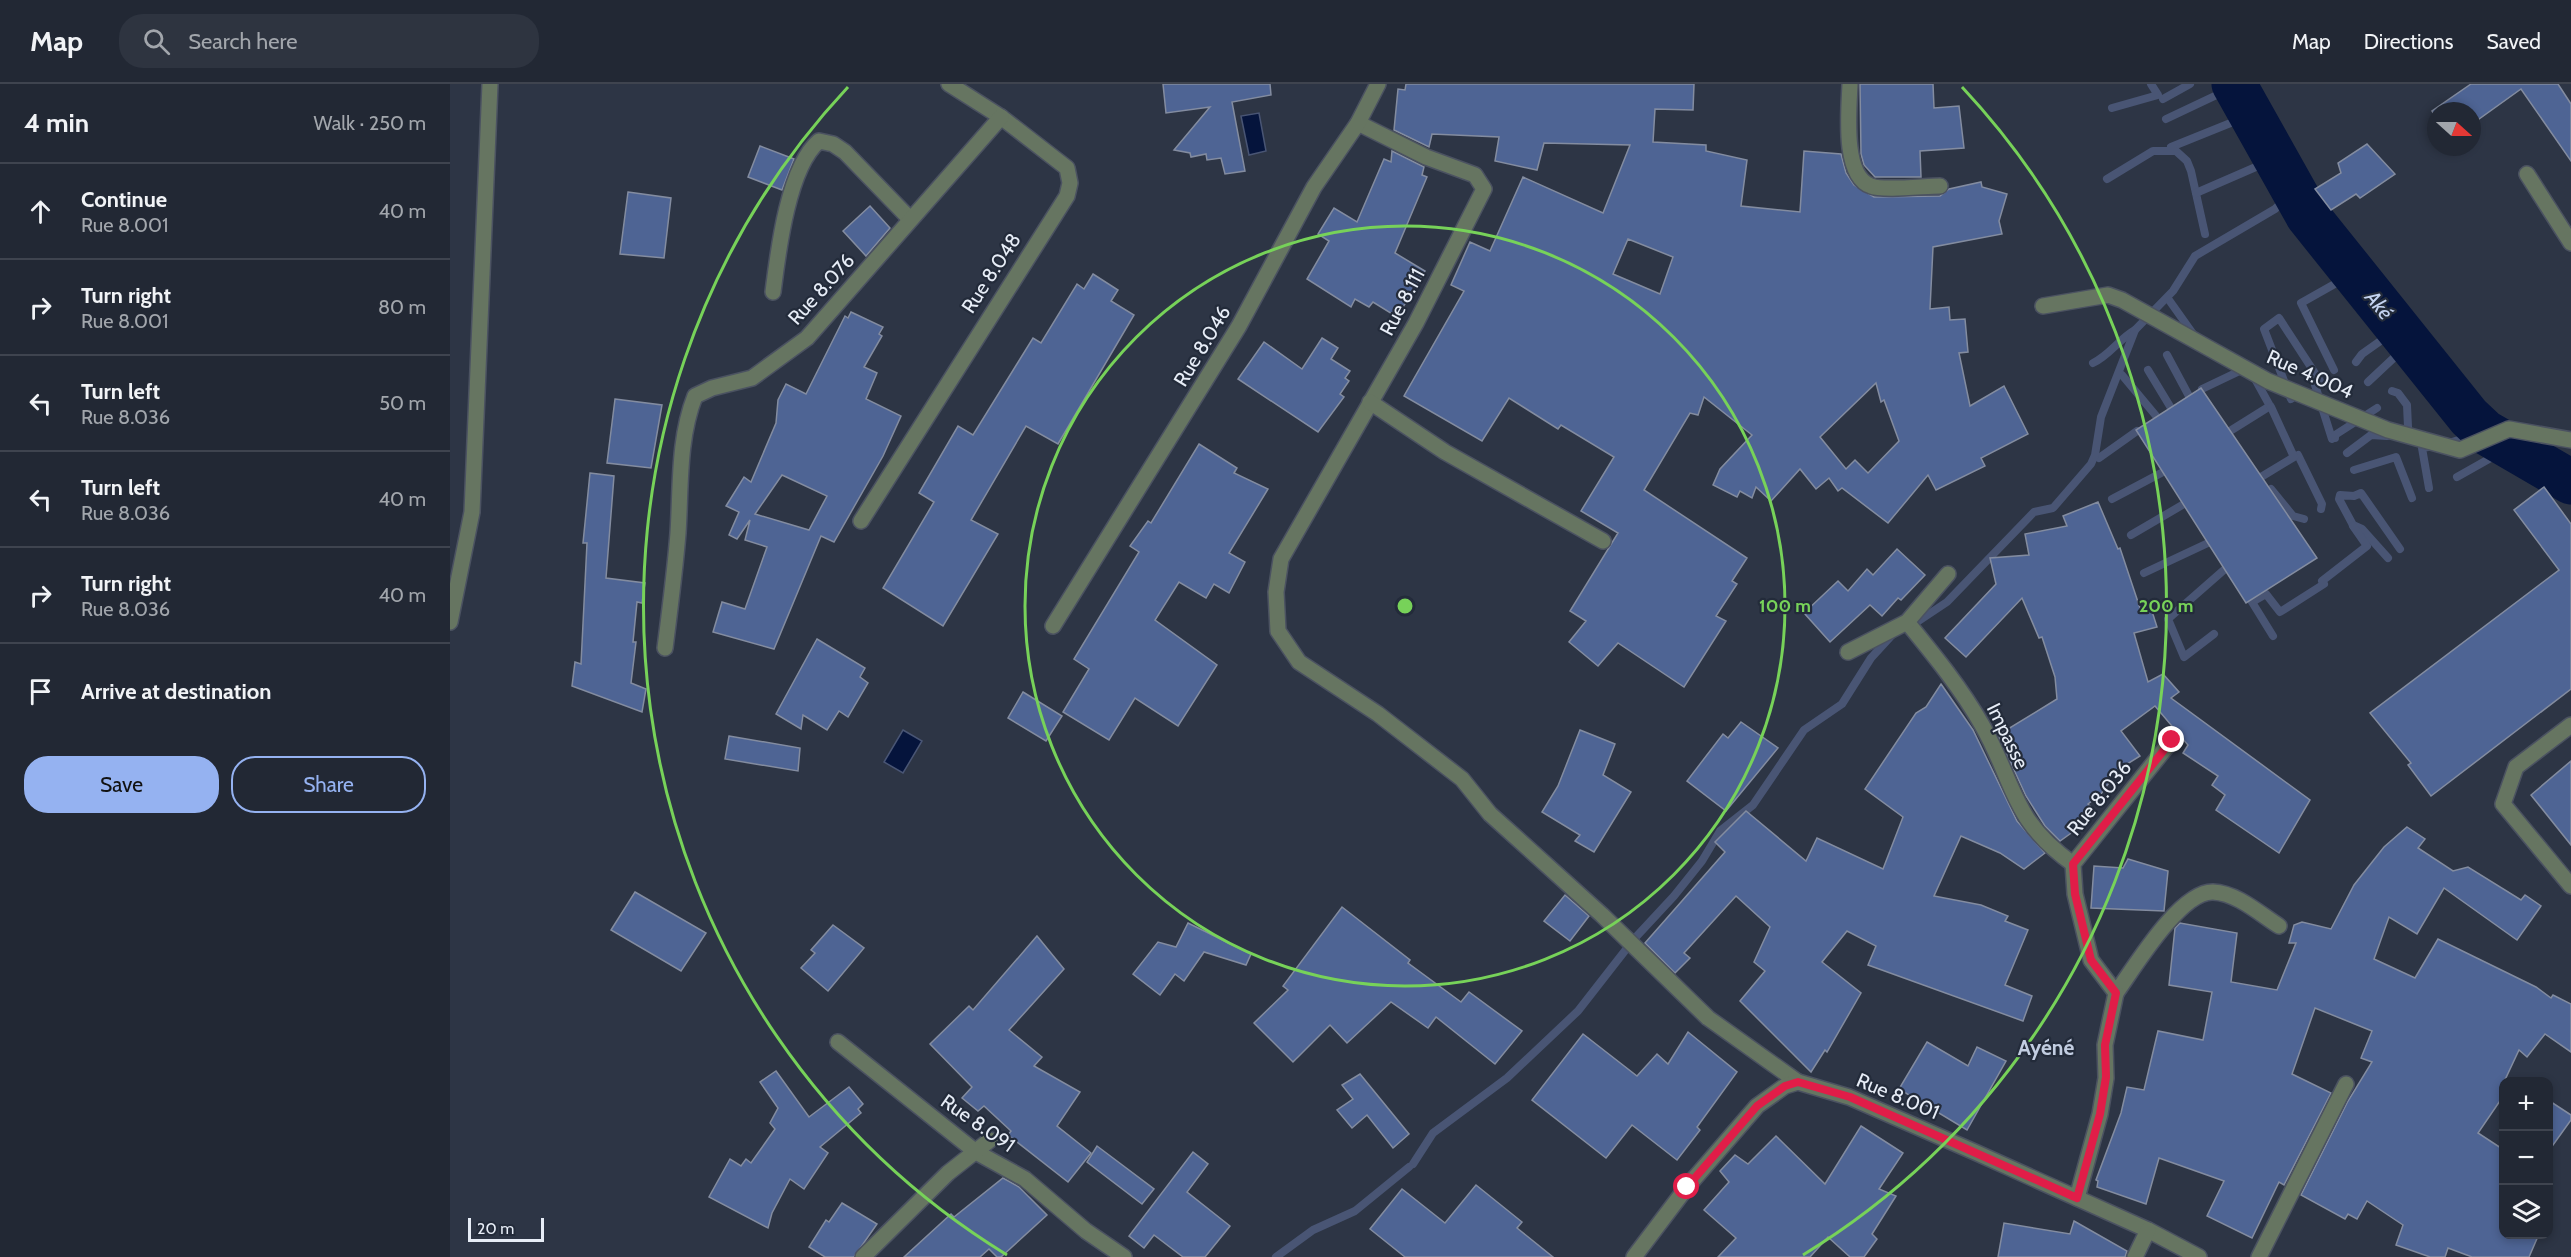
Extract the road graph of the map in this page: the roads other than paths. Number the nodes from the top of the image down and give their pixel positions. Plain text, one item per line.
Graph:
1 (490, 84) edge
2 (949, 84) edge
3 (1378, 84) edge
4 (1850, 84) edge
5 (1001, 117) junction
6 (1358, 123) junction
7 (2527, 174) dead end
8 (1940, 186) dead end
9 (910, 219) junction
10 (2571, 243) edge
11 (773, 292) dead end
12 (2043, 306) dead end
13 (1370, 402) junction
14 (2571, 440) edge
15 (861, 521) dead end
16 (1603, 541) dead end
17 (1281, 559) joint
18 (1948, 574) dead end
19 (450, 622) edge
20 (1906, 622) junction
21 (1053, 626) dead end
22 (665, 648) dead end
23 (1848, 652) dead end
24 (2571, 725) edge
25 (2172, 740) dead end
26 (2073, 864) junction
27 (2571, 886) edge
28 (2279, 926) dead end
29 (2116, 993) junction
30 (838, 1042) dead end
31 (1798, 1082) junction
32 (2346, 1084) dead end
33 (990, 1140) dead end
34 (976, 1152) junction
35 (2077, 1198) junction
36 (2148, 1230) junction
37 (863, 1257) edge
38 (1124, 1257) edge
39 (1634, 1257) edge
40 (2134, 1257) edge
41 (2199, 1257) edge
42 (2259, 1257) edge

1 - 19 street
2 - 5 street, Rue 8.048
3 - 6 street, Rue 8.046
4 - 8 street
5 - 9 street, Rue 8.076
5 - 15 street, Rue 8.048
6 - 13 street, Rue 8.111
6 - 21 street, Rue 8.046
7 - 10 street
9 - 11 street
9 - 22 street, Rue 8.076
12 - 14 street, Rue 4.004
13 - 16 street
13 - 17 street, Rue 8.111
17 - 31 street, Rue 8.001
18 - 20 street
20 - 23 street
20 - 26 street, Impasse
24 - 27 street
25 - 26 street, Rue 8.036
26 - 29 street, Rue 8.036
28 - 29 street
29 - 35 street
30 - 34 street, Rue 8.091
31 - 35 street, Rue 8.001
31 - 39 street
32 - 42 street
33 - 34 street
34 - 37 street
34 - 38 street, Rue 8.091
35 - 36 street, Rue 8.001
36 - 40 street
36 - 41 street, Rue 8.001

